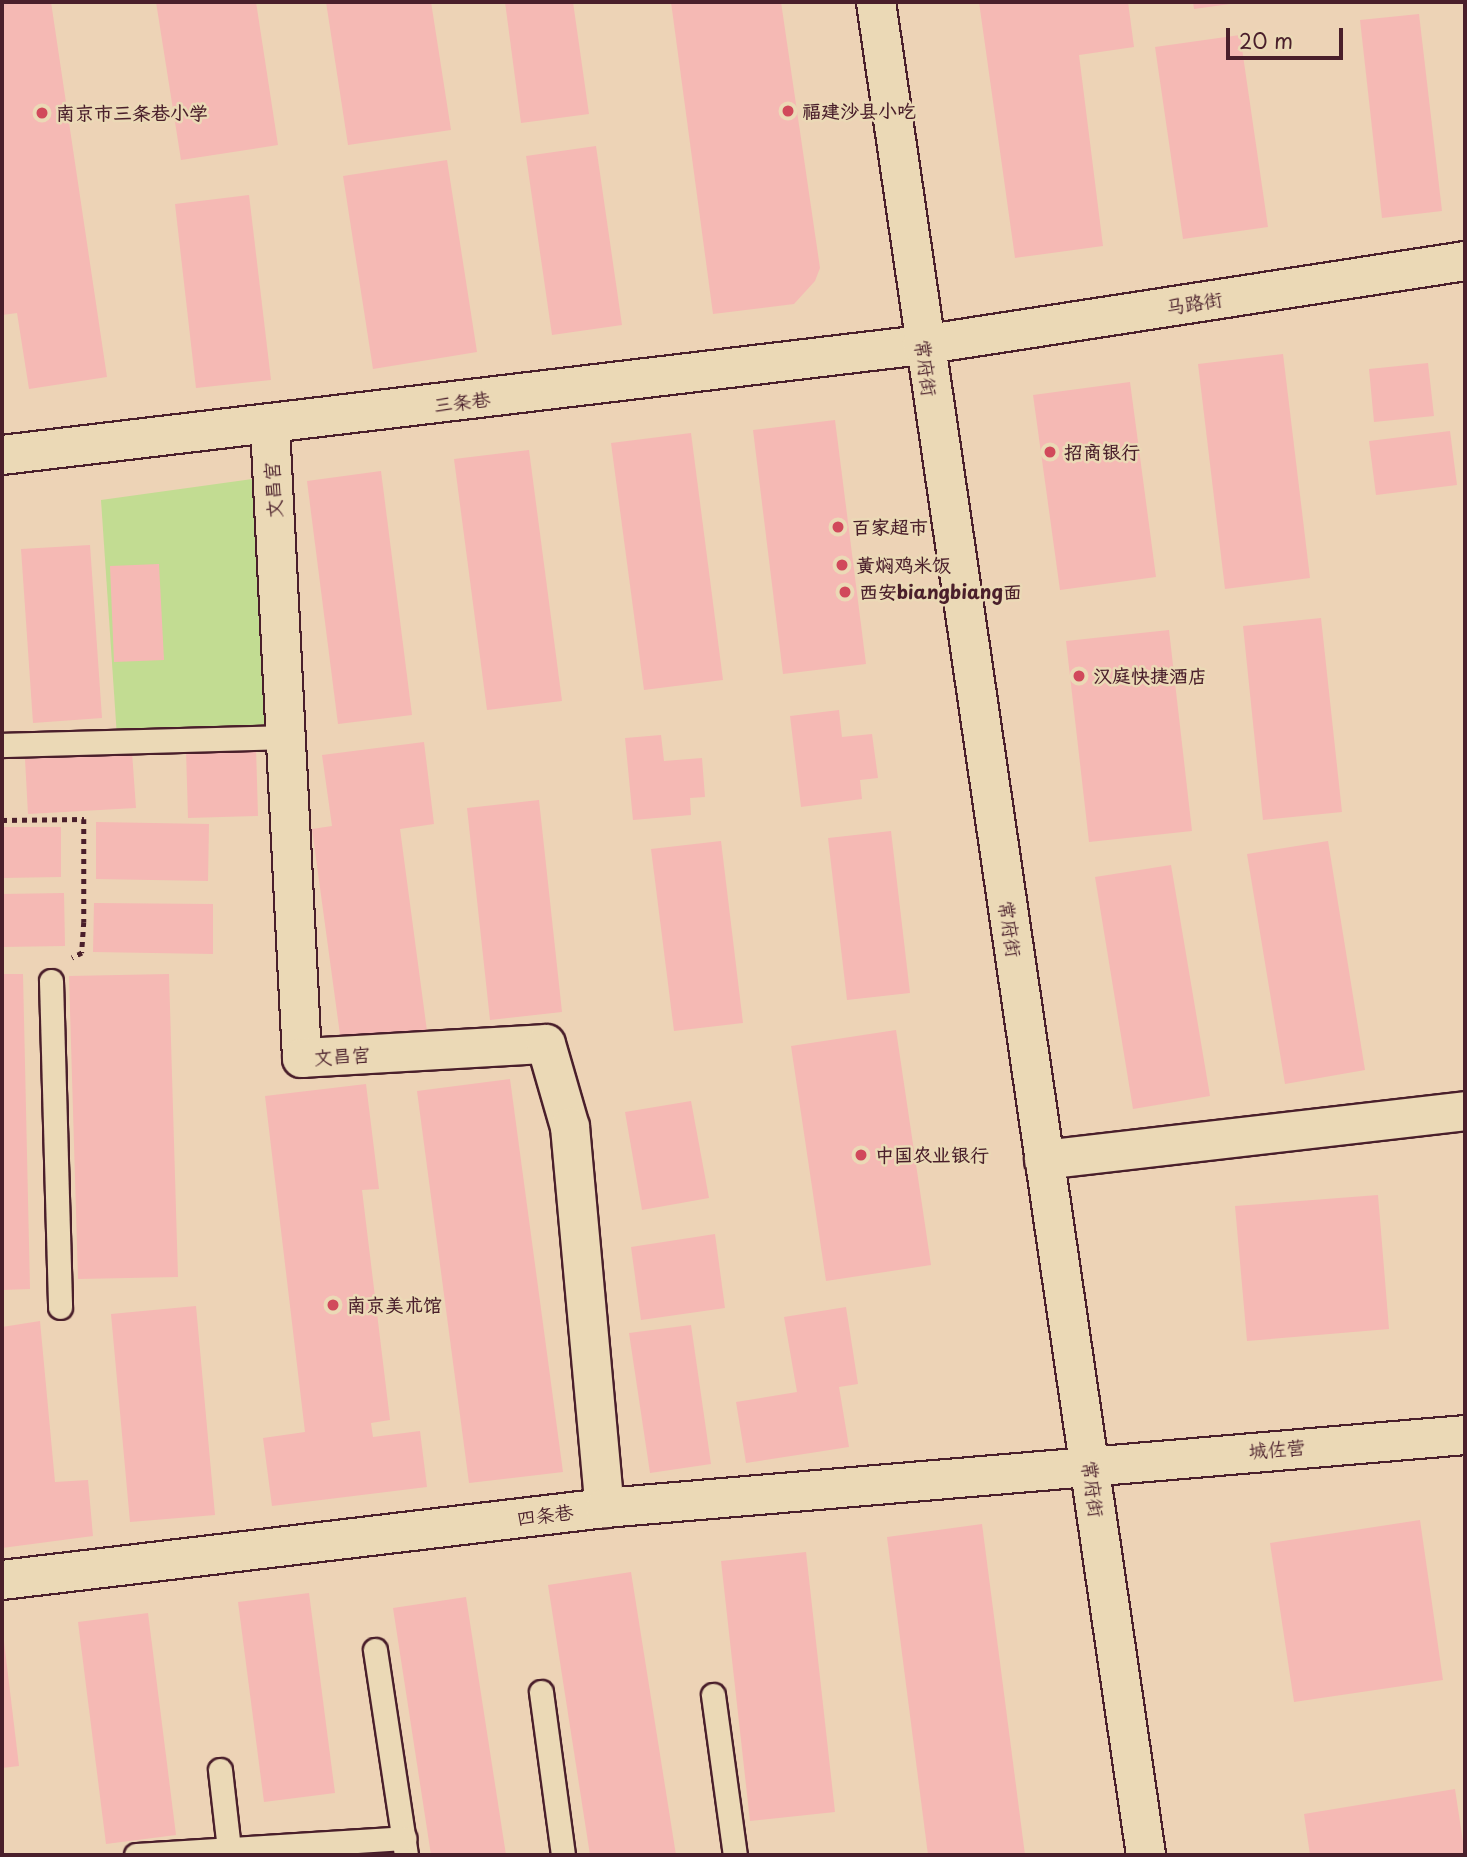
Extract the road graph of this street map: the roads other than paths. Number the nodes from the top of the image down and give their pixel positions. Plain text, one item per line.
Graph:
1 (876, 2) edge
2 (1465, 261) edge
3 (922, 345) junction
4 (270, 426) junction
5 (2, 456) edge
6 (286, 737) junction
7 (2, 745) edge
8 (51, 981) road end
9 (1465, 1111) edge
10 (1044, 1160) junction
11 (60, 1307) dead end
12 (1465, 1435) edge
13 (1089, 1464) junction
14 (605, 1508) junction
15 (2, 1580) edge
16 (375, 1650) dead end
17 (541, 1692) dead end
18 (713, 1695) dead end
19 (220, 1770) dead end
20 (405, 1847) edge
21 (243, 1851) edge
22 (136, 1855) edge
23 (563, 1855) edge
24 (735, 1855) edge
25 (1146, 1855) edge

1 - 3 street, 常府街
2 - 3 street, 马路街
3 - 4 street, 三条巷
3 - 10 street, 常府街
4 - 5 street, 三条巷
4 - 6 street, 文昌宫
6 - 7 lane
6 - 14 street, 文昌宫
8 - 11 lane
9 - 10 street
10 - 13 street, 常府街
12 - 13 street, 城佐营
13 - 14 street, 四条巷
13 - 25 street, 常府街
14 - 15 street, 四条巷
16 - 20 lane
17 - 23 lane
18 - 24 lane
19 - 21 lane
20 - 21 lane
21 - 22 lane

